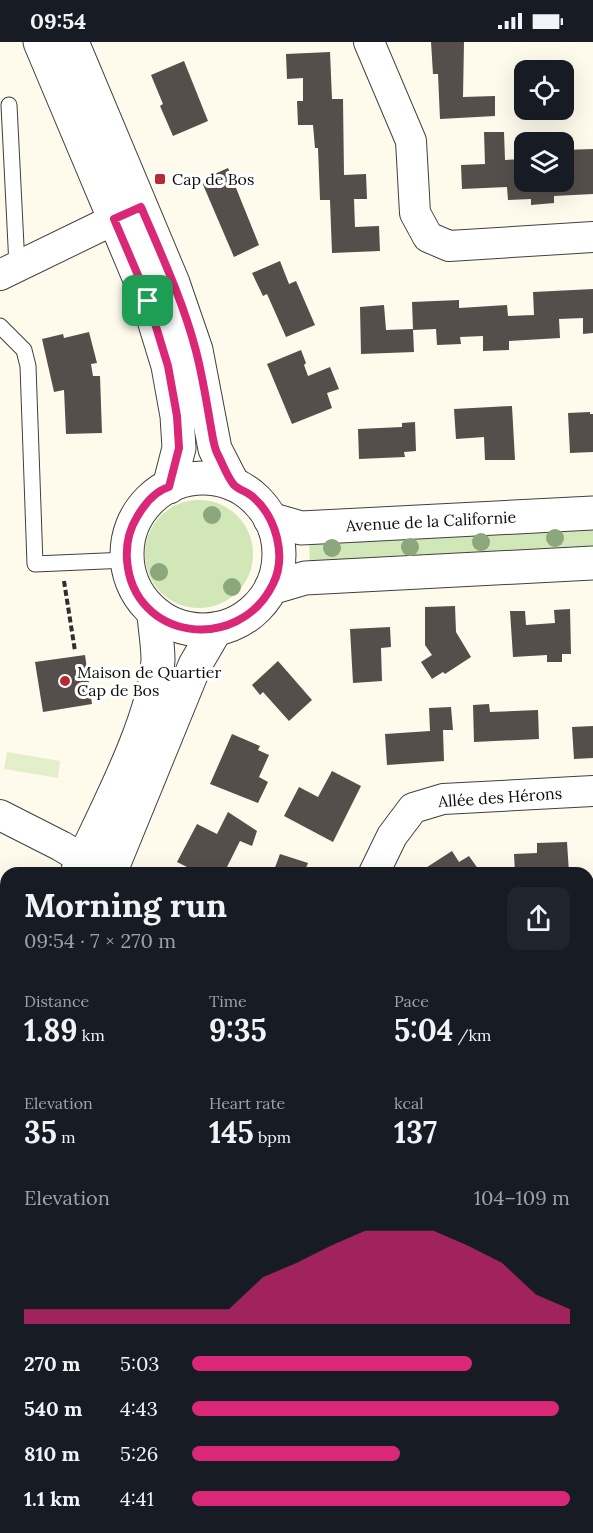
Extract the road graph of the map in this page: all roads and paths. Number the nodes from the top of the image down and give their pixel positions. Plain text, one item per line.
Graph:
1 (40, 42) edge
2 (72, 42) edge
3 (369, 42) edge
4 (9, 105) dead end
5 (128, 213) junction
6 (593, 237) edge
7 (9, 271) edge
8 (0, 326) edge
9 (233, 484) junction
10 (169, 487) junction
11 (593, 513) edge
12 (270, 519) junction
13 (127, 560) junction
14 (61, 563) junction
15 (593, 563) edge
16 (271, 588) junction
17 (154, 614) junction
18 (216, 629) junction
19 (75, 651) dead end
20 (593, 791) edge
21 (0, 815) edge
22 (91, 867) edge
23 (95, 867) edge
24 (95, 867) edge
25 (377, 867) edge

1 - 5 street
2 - 5 street
3 - 6 street
4 - 7 lane
5 - 7 street
5 - 9 street
5 - 10 street
8 - 14 lane
9 - 10 street
9 - 12 street
10 - 13 street
11 - 12 street, Avenue de la Californie
12 - 16 street
13 - 14 lane
13 - 17 street
14 - 19 path
15 - 16 street
16 - 18 street
17 - 18 street
17 - 23 street
18 - 24 street
20 - 25 street, Allée des Hérons
21 - 22 street

